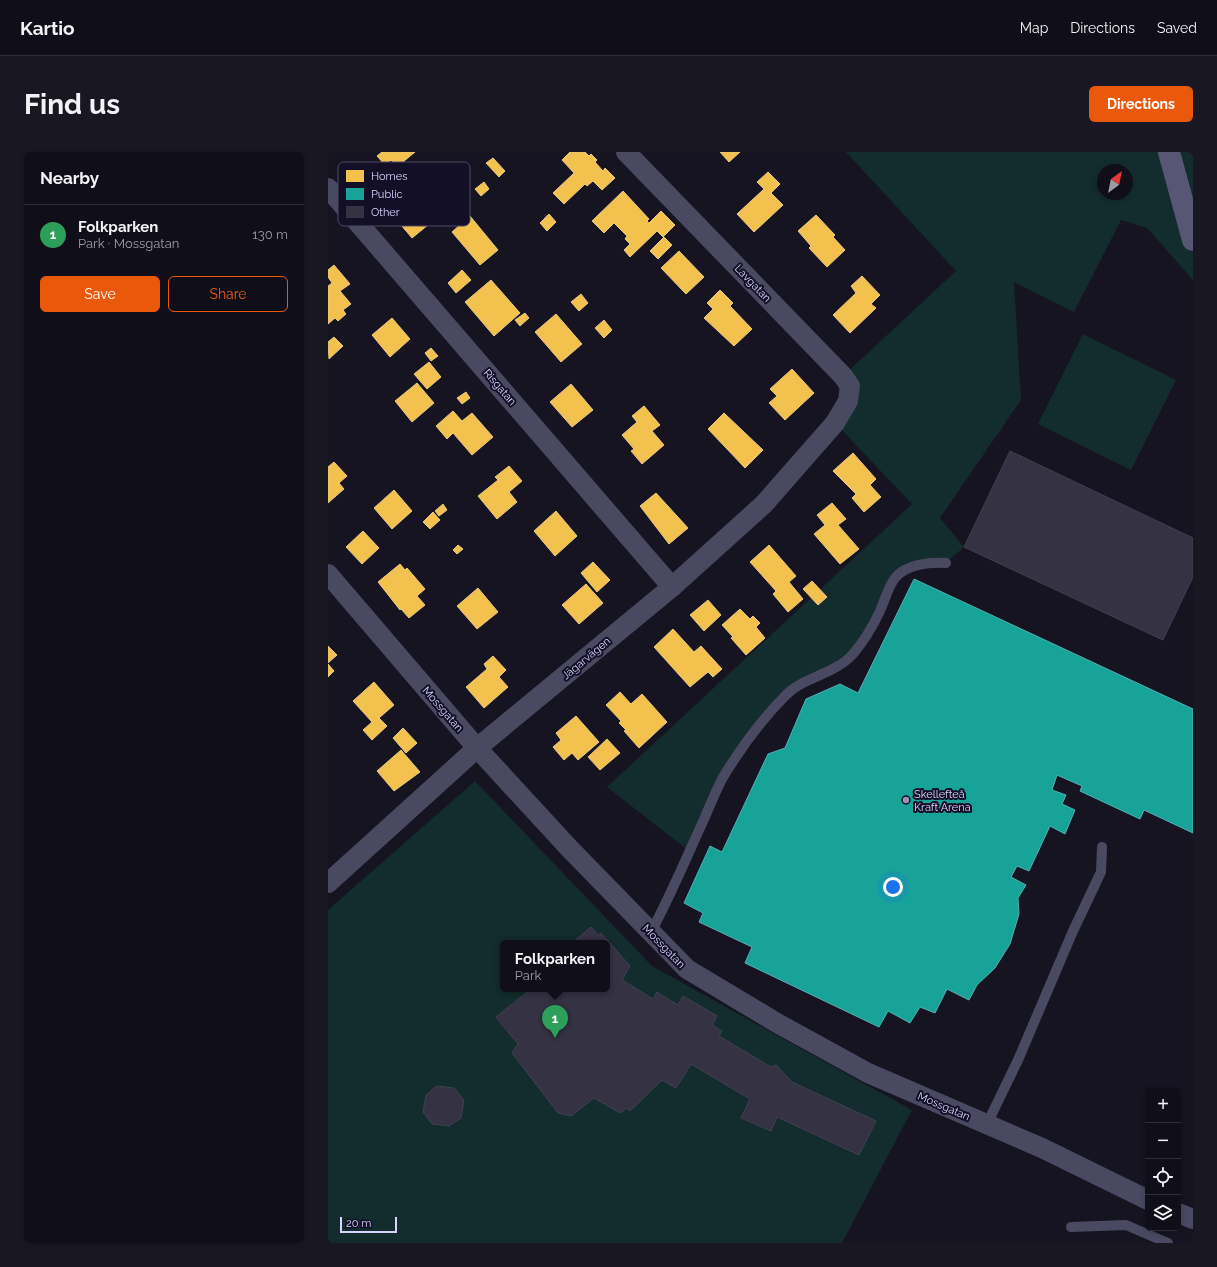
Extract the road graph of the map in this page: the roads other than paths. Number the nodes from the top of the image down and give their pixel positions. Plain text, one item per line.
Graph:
1 (626, 152) edge
2 (1169, 152) edge
3 (328, 188) edge
4 (338, 200) edge
5 (361, 226) edge
6 (1193, 240) edge
7 (835, 423) joint
8 (946, 563) dead end
9 (328, 574) edge
10 (672, 587) junction
11 (477, 748) junction
12 (1102, 847) dead end
13 (328, 883) edge
14 (651, 932) junction
15 (987, 1124) junction
16 (1145, 1199) edge
17 (1181, 1214) edge
18 (1193, 1219) edge
19 (1071, 1226) dead end
20 (1168, 1243) edge

1 - 7 street, Lavgatan
2 - 6 street
3 - 4 street, Risgatan
5 - 10 street, Risgatan
7 - 10 street, Jägarvägen
8 - 14 lane
9 - 11 street, Mossgatan
10 - 11 street, Jägarvägen
11 - 13 street, Jägarvägen
11 - 14 street, Mossgatan
12 - 15 lane
14 - 15 street, Mossgatan
15 - 16 street, Mossgatan
17 - 18 street
19 - 20 lane

